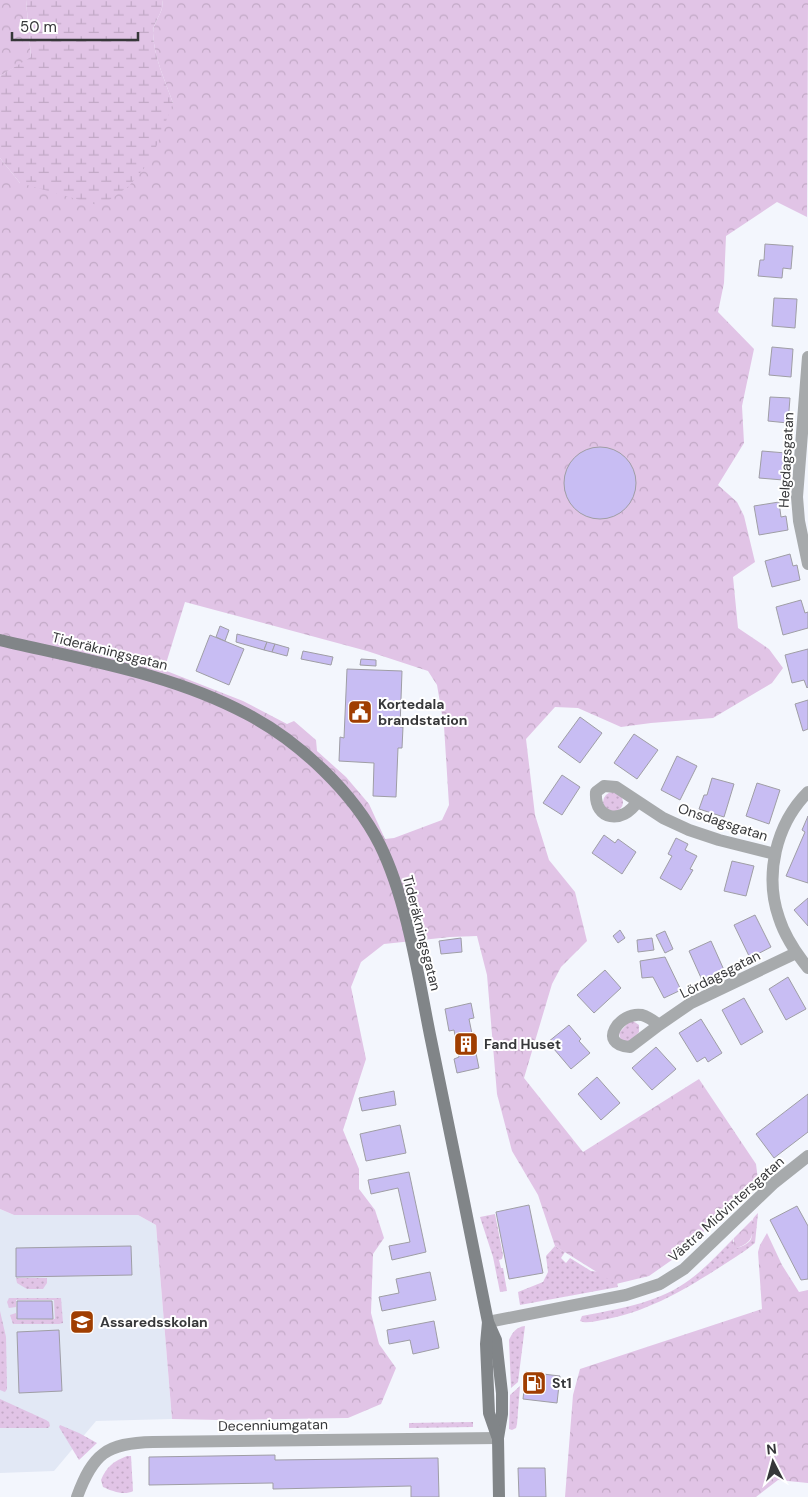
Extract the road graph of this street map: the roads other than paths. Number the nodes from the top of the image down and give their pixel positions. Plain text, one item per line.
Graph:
1 (808, 357) edge
2 (808, 564) edge
3 (0, 640) edge
4 (808, 792) edge
5 (637, 802) dead end
6 (775, 854) junction
7 (796, 953) junction
8 (808, 968) edge
9 (659, 1025) dead end
10 (808, 1156) edge
11 (488, 1322) junction
12 (498, 1438) junction
13 (76, 1497) edge
14 (499, 1497) edge

1 - 2 street, Helgdagsgatan
3 - 11 street, Tideräkningsgatan
4 - 6 street
5 - 6 street, Onsdagsgatan
6 - 7 street
7 - 8 street
7 - 9 street, Lördagsgatan
10 - 11 street, Västra Midvintersgatan
11 - 12 street, Tideräkningsgatan
12 - 13 street, Decenniumgatan
12 - 14 street, Tideräkningsgatan

